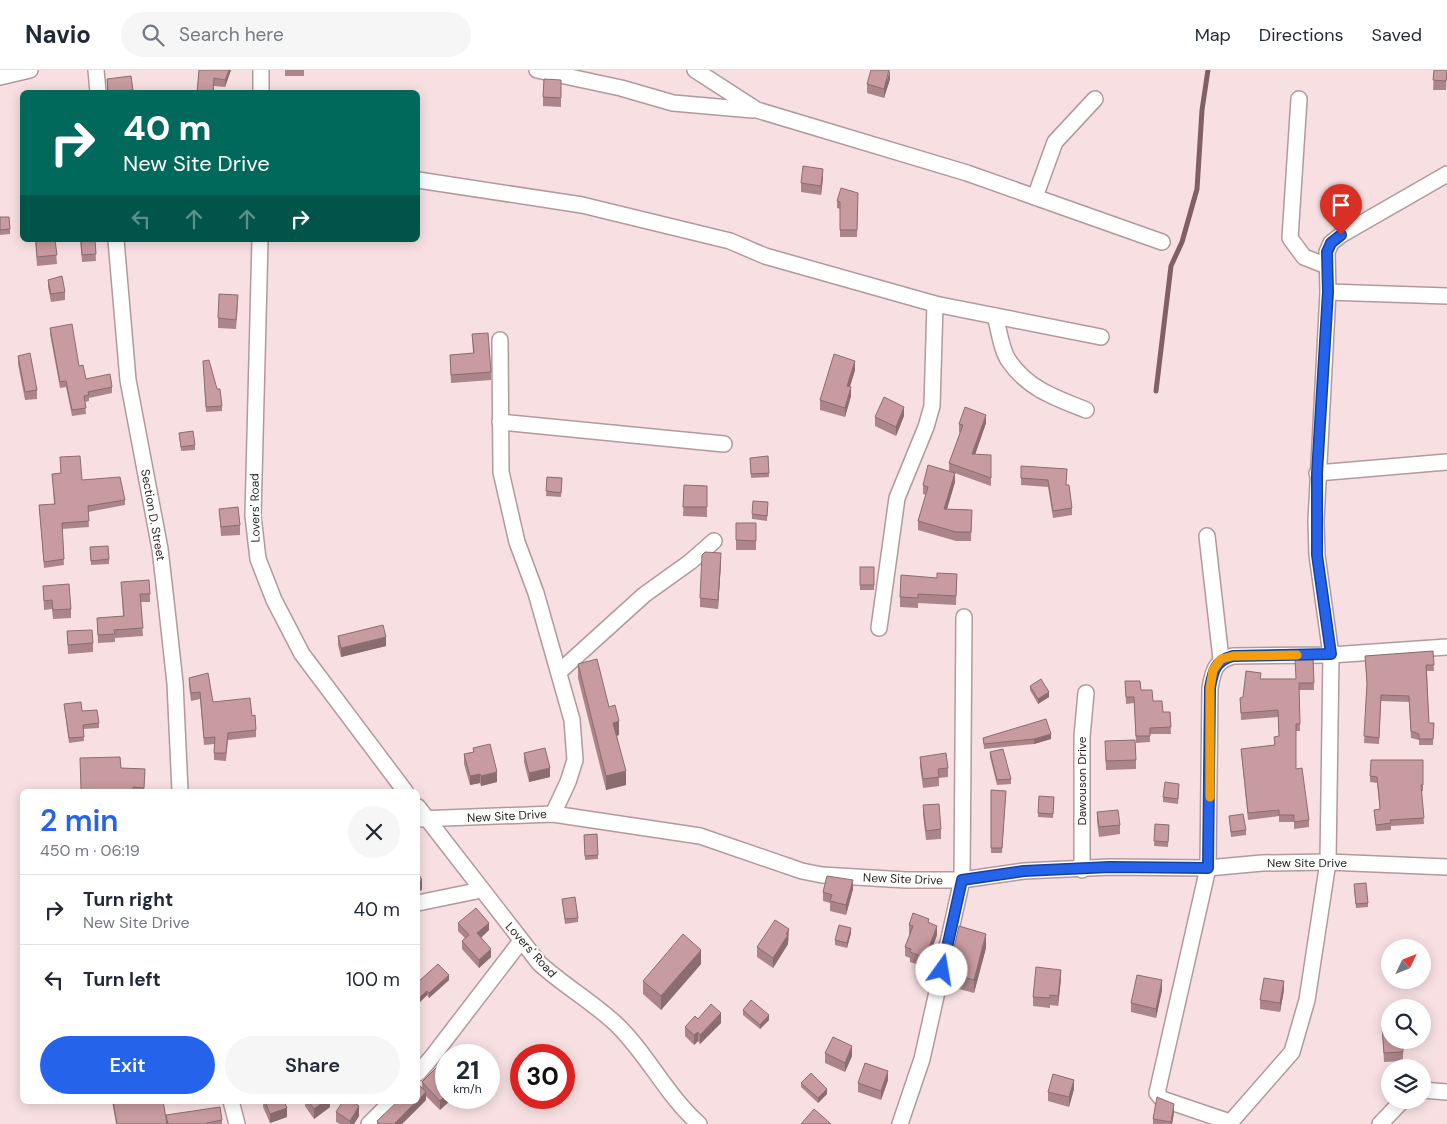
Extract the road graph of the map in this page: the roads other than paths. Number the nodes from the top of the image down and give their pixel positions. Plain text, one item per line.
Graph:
1 (30, 70) edge
2 (96, 70) edge
3 (261, 70) edge
4 (537, 70) edge
5 (695, 70) edge
6 (0, 77) edge
7 (98, 90) edge
8 (261, 90) edge
9 (1299, 99) dead end
10 (1096, 100) dead end
11 (757, 110) junction
12 (1447, 174) edge
13 (420, 180) edge
14 (1036, 197) junction
15 (116, 242) edge
16 (260, 242) edge
17 (1162, 242) dead end
18 (1327, 266) junction
19 (1328, 292) junction
20 (1447, 296) edge
21 (935, 304) junction
22 (995, 316) junction
23 (1101, 337) dead end
24 (500, 340) dead end
25 (1086, 410) dead end
26 (500, 422) junction
27 (724, 444) dead end
28 (1447, 462) edge
29 (1317, 473) junction
30 (1207, 536) dead end
31 (714, 541) dead end
32 (964, 617) dead end
33 (879, 628) dead end
34 (1447, 647) edge
35 (1331, 654) junction
36 (1221, 659) junction
37 (560, 672) junction
38 (1086, 693) dead end
39 (180, 789) edge
40 (403, 789) edge
41 (553, 814) junction
42 (421, 815) edge
43 (1328, 862) junction
44 (1447, 867) edge
45 (1208, 868) junction
46 (1082, 870) junction
47 (962, 880) junction
48 (481, 890) junction
49 (420, 904) edge
50 (521, 941) junction
51 (420, 1072) edge
52 (1431, 1091) edge
53 (1447, 1092) edge
54 (232, 1104) edge
55 (389, 1104) edge
56 (1394, 1109) edge
57 (1229, 1123) edge
58 (237, 1124) edge
59 (369, 1124) edge
60 (699, 1124) edge
61 (900, 1124) edge
62 (1380, 1124) edge

1 - 6 street
2 - 7 street
3 - 8 street
4 - 11 street
5 - 11 street
9 - 18 street
10 - 14 street
11 - 14 street
12 - 18 street
13 - 21 street
14 - 17 street
15 - 39 street, Section D. Street
16 - 40 street, Lovers' Road
18 - 19 street
19 - 20 street
19 - 29 street
21 - 22 street
21 - 33 street
22 - 23 street
22 - 25 street
24 - 26 street
26 - 27 street
26 - 37 street
28 - 29 street
29 - 35 street
30 - 36 street
31 - 37 street
32 - 47 street
34 - 35 street
35 - 36 street
35 - 43 street
36 - 45 street
37 - 41 street
38 - 46 street, Dawouson Drive
41 - 42 street, New Site Drive
41 - 47 street, New Site Drive
42 - 48 street, Lovers' Road
43 - 44 street, New Site Drive
43 - 45 street, New Site Drive
43 - 57 street
45 - 46 street, New Site Drive
45 - 57 street
46 - 47 street, New Site Drive
47 - 61 street
48 - 49 street
48 - 50 street, Lovers' Road
50 - 51 street
50 - 60 street, Lovers' Road
52 - 53 street
54 - 58 street
55 - 59 street
56 - 62 street

